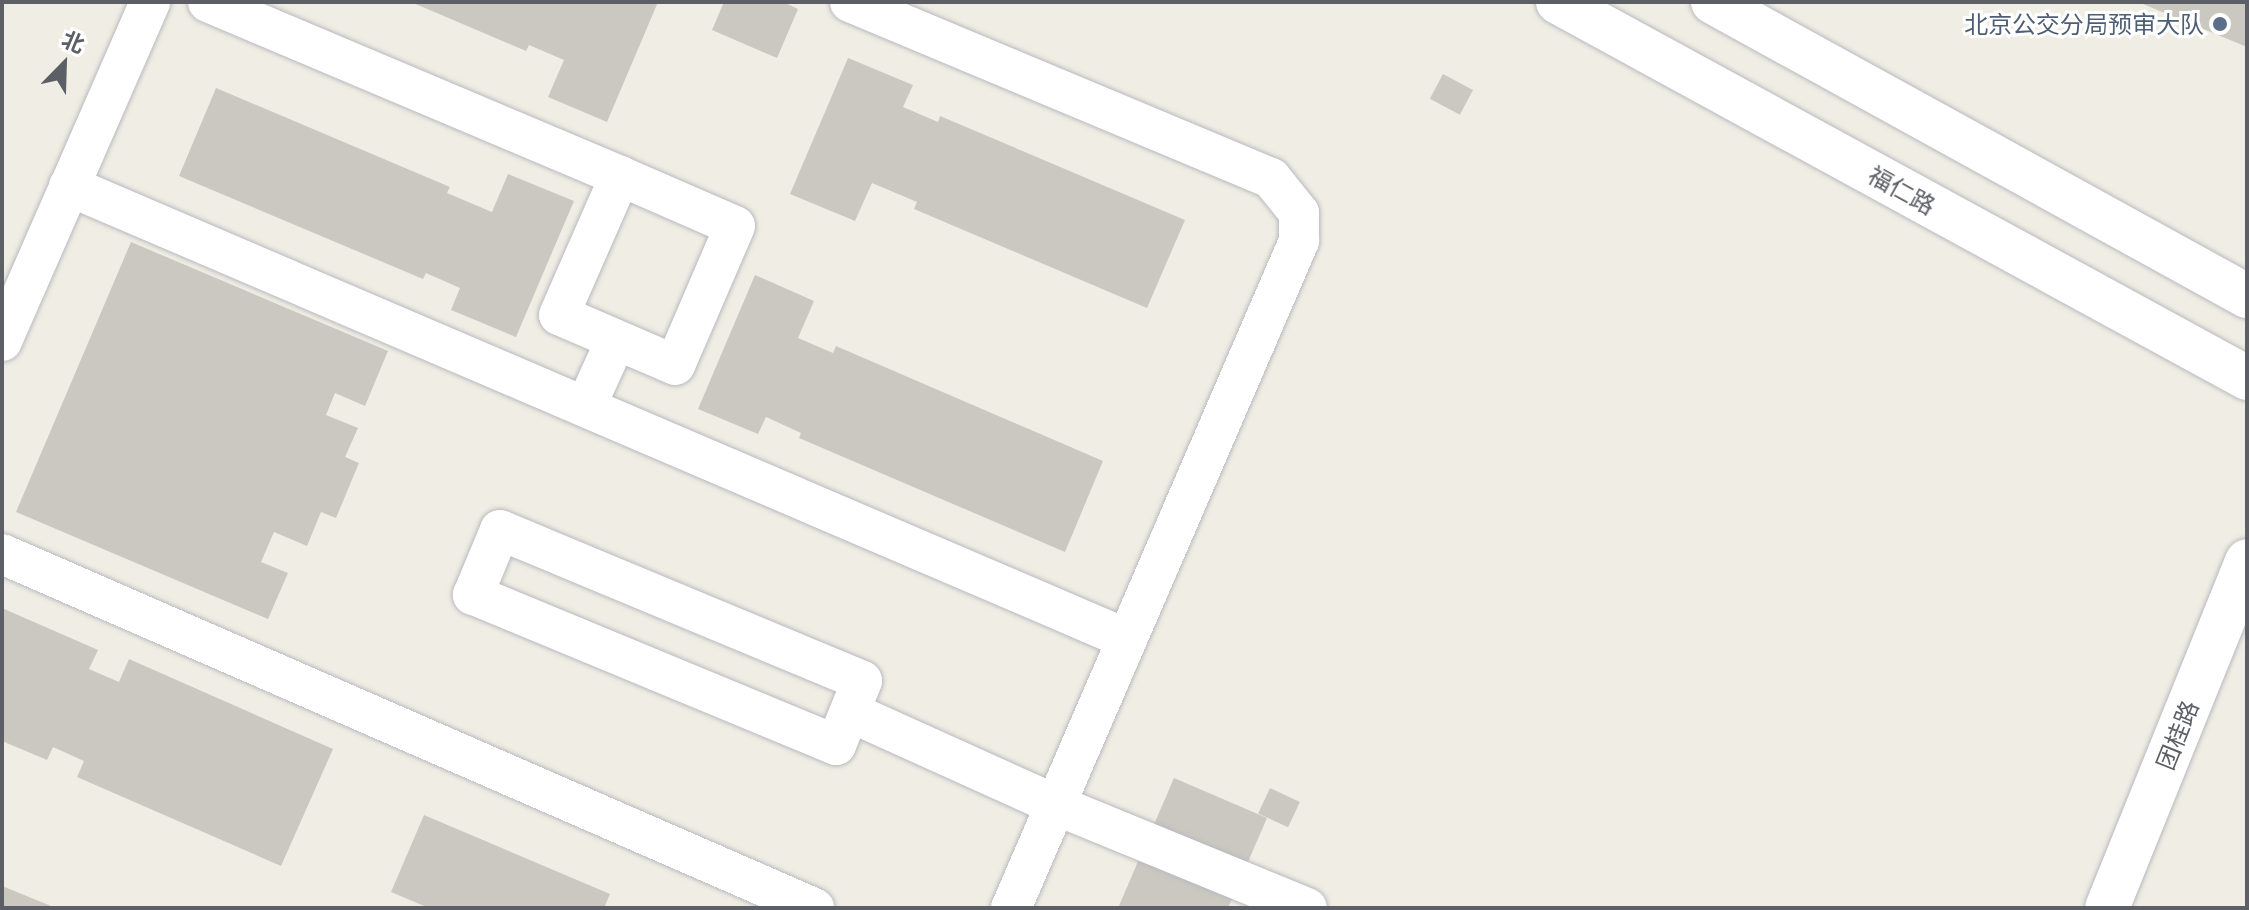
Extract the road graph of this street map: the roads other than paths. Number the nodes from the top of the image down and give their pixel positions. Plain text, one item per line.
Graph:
1 (150, 2) edge
2 (208, 2) edge
3 (850, 2) edge
4 (1558, 2) edge
5 (1713, 2) edge
6 (620, 176) junction
7 (69, 186) junction
8 (2247, 296) edge
9 (616, 340) junction
10 (2, 341) edge
11 (2247, 378) edge
12 (586, 406) junction
13 (2, 554) edge
14 (2247, 561) edge
15 (1127, 639) junction
16 (850, 712) junction
17 (1056, 805) junction
18 (814, 908) edge
19 (1011, 908) edge
20 (1307, 908) edge
21 (2107, 908) edge

1 - 7 street
2 - 6 street
3 - 15 street
4 - 11 main road, 福仁路
5 - 8 main road
6 - 9 street
6 - 9 street
7 - 10 street
7 - 12 street
9 - 12 street
12 - 15 street
13 - 18 street
14 - 21 main road, 团桂路
15 - 17 street
16 - 16 street
16 - 17 street
17 - 19 street
17 - 20 street

